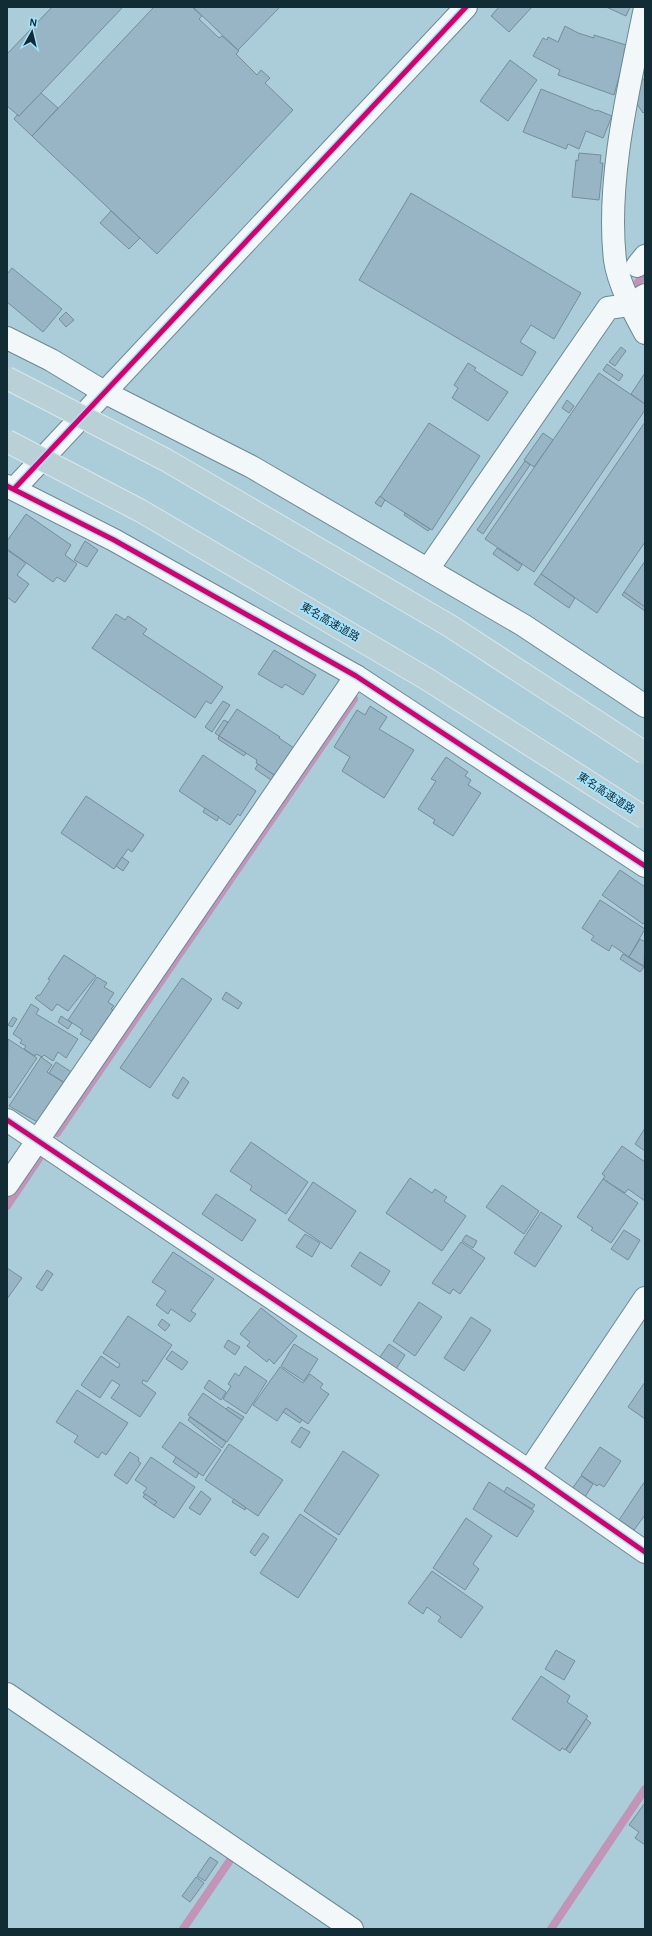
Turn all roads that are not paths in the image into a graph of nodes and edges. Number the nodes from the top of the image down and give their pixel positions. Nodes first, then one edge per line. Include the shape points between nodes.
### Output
1 (466, 7) edge
2 (645, 8) edge
3 (637, 300) edge
4 (645, 333) edge
5 (7, 338) edge
6 (7, 378) edge
7 (104, 392) junction
8 (7, 441) edge
9 (10, 488) edge
10 (428, 569) junction
11 (356, 676) junction
12 (645, 706) edge
13 (645, 753) edge
14 (645, 818) edge
15 (645, 866) edge
16 (7, 1120) edge
17 (37, 1140) junction
18 (7, 1185) edge
19 (645, 1298) edge
20 (528, 1471) junction
21 (645, 1552) edge
22 (7, 1694) edge
23 (352, 1929) edge

1 - 7 street
2 - 3 street via 624,110 614,201 615,262
3 - 4 street
3 - 10 street via 608,308
5 - 7 street via 51,360
6 - 13 highway, bridge via 166,460 444,622
7 - 9 street
7 - 10 street via 252,467
8 - 14 highway, 東名高速道路, bridge via 141,511 427,679
9 - 11 street via 114,540
10 - 12 street via 523,624
11 - 15 street
11 - 17 street
16 - 17 street
17 - 18 street
17 - 20 street
19 - 20 street
20 - 21 street
22 - 23 street

